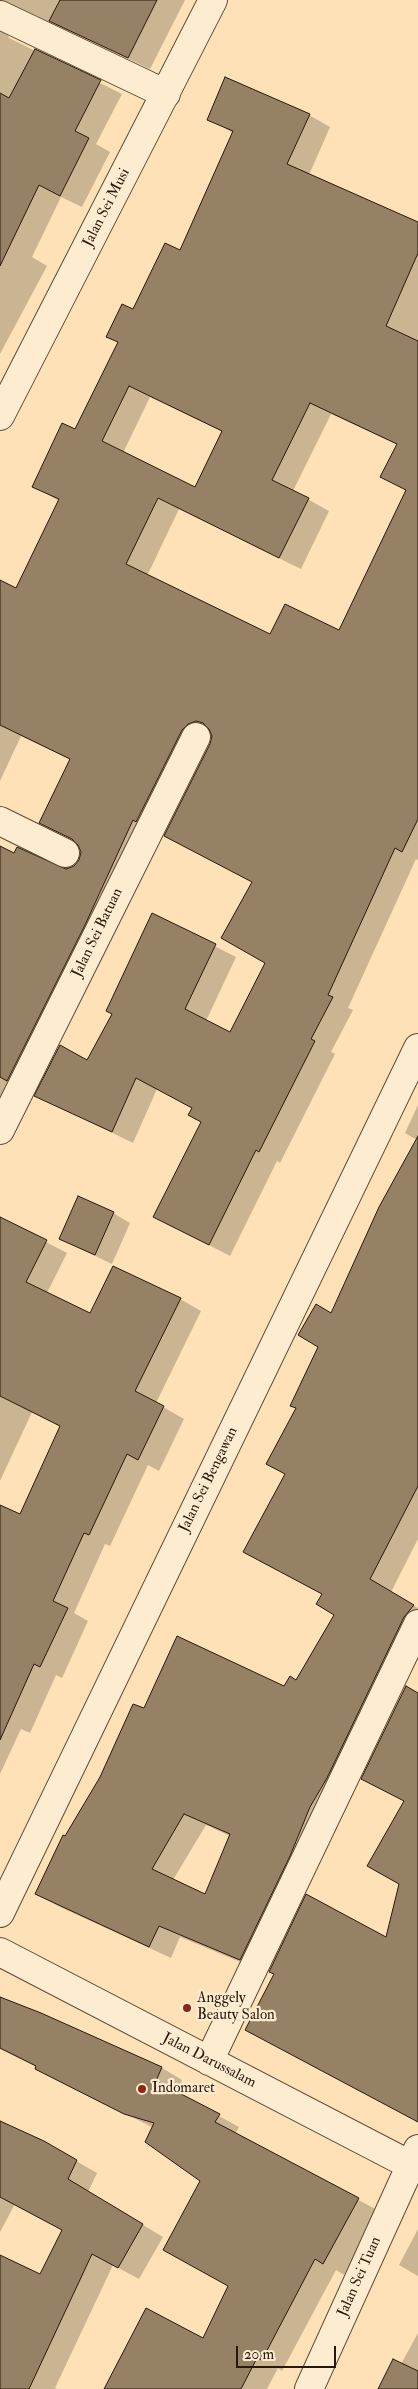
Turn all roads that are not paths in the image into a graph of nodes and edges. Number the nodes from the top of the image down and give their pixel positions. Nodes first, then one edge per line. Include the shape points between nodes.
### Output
1 (214, 0) edge
2 (0, 15) edge
3 (166, 94) junction
4 (0, 416) edge
5 (196, 736) dead end
6 (0, 821) edge
7 (65, 852) dead end
8 (418, 1048) edge
9 (1, 1128) edge
10 (418, 1624) edge
11 (0, 1913) edge
12 (0, 1952) edge
13 (209, 2061) junction
14 (415, 2161) edge
15 (309, 2389) edge

1 - 3 street, Jalan Sei Musi
2 - 3 street
3 - 4 street, Jalan Sei Musi
5 - 9 street, Jalan Sei Batuan
6 - 7 street
8 - 11 street, Jalan Sei Bengawan
10 - 13 street
12 - 13 street, Jalan Darussalam
13 - 14 street, Jalan Darussalam
14 - 15 street, Jalan Sei Tuan

